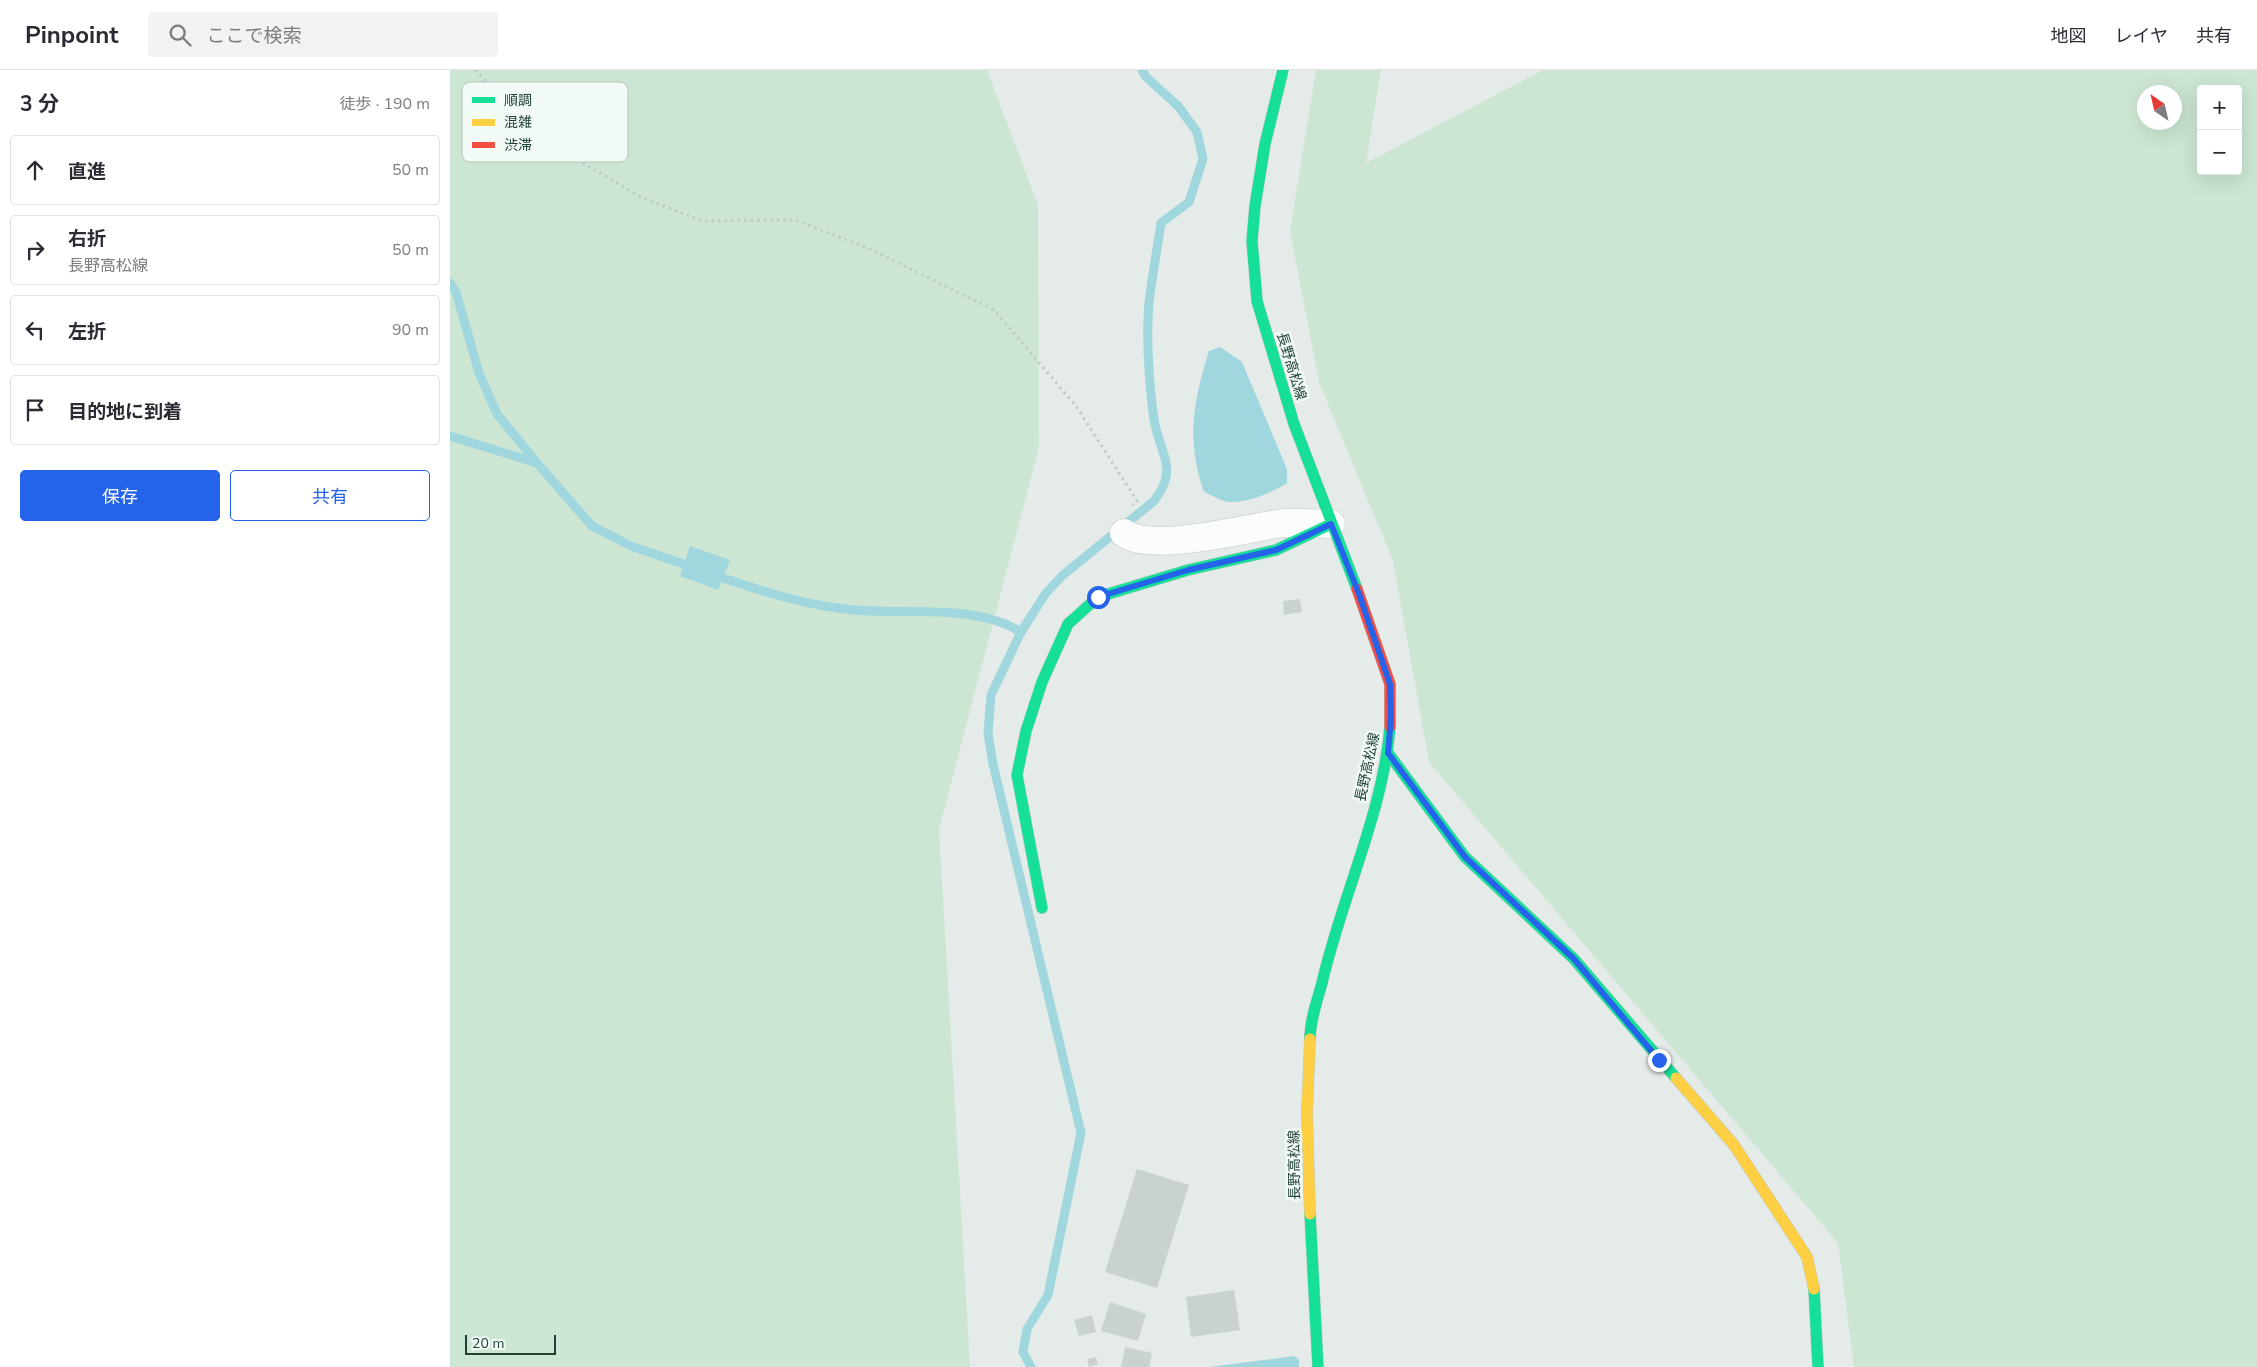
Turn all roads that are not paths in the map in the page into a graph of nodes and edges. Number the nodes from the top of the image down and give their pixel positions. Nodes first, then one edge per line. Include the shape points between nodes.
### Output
1 (1283, 70) edge
2 (1331, 524) junction
3 (1124, 533) dead end
4 (1388, 753) junction
5 (1042, 908) dead end
6 (1318, 1367) edge
7 (1818, 1367) edge

1 - 2 street, 長野高松線 via 1265,144 1255,206 1252,241 1257,301 1294,424
2 - 3 street via 1279,524 1152,542 1131,538
2 - 4 street, 長野高松線 via 1390,684
2 - 5 street via 1276,550 1188,570 1098,597 1068,624 1042,682 1016,776
4 - 6 street, 長野高松線 via 1365,839 1326,960 1310,1033 1307,1114 1310,1244
4 - 7 street via 1465,857 1574,959 1734,1146 1807,1257 1814,1280

